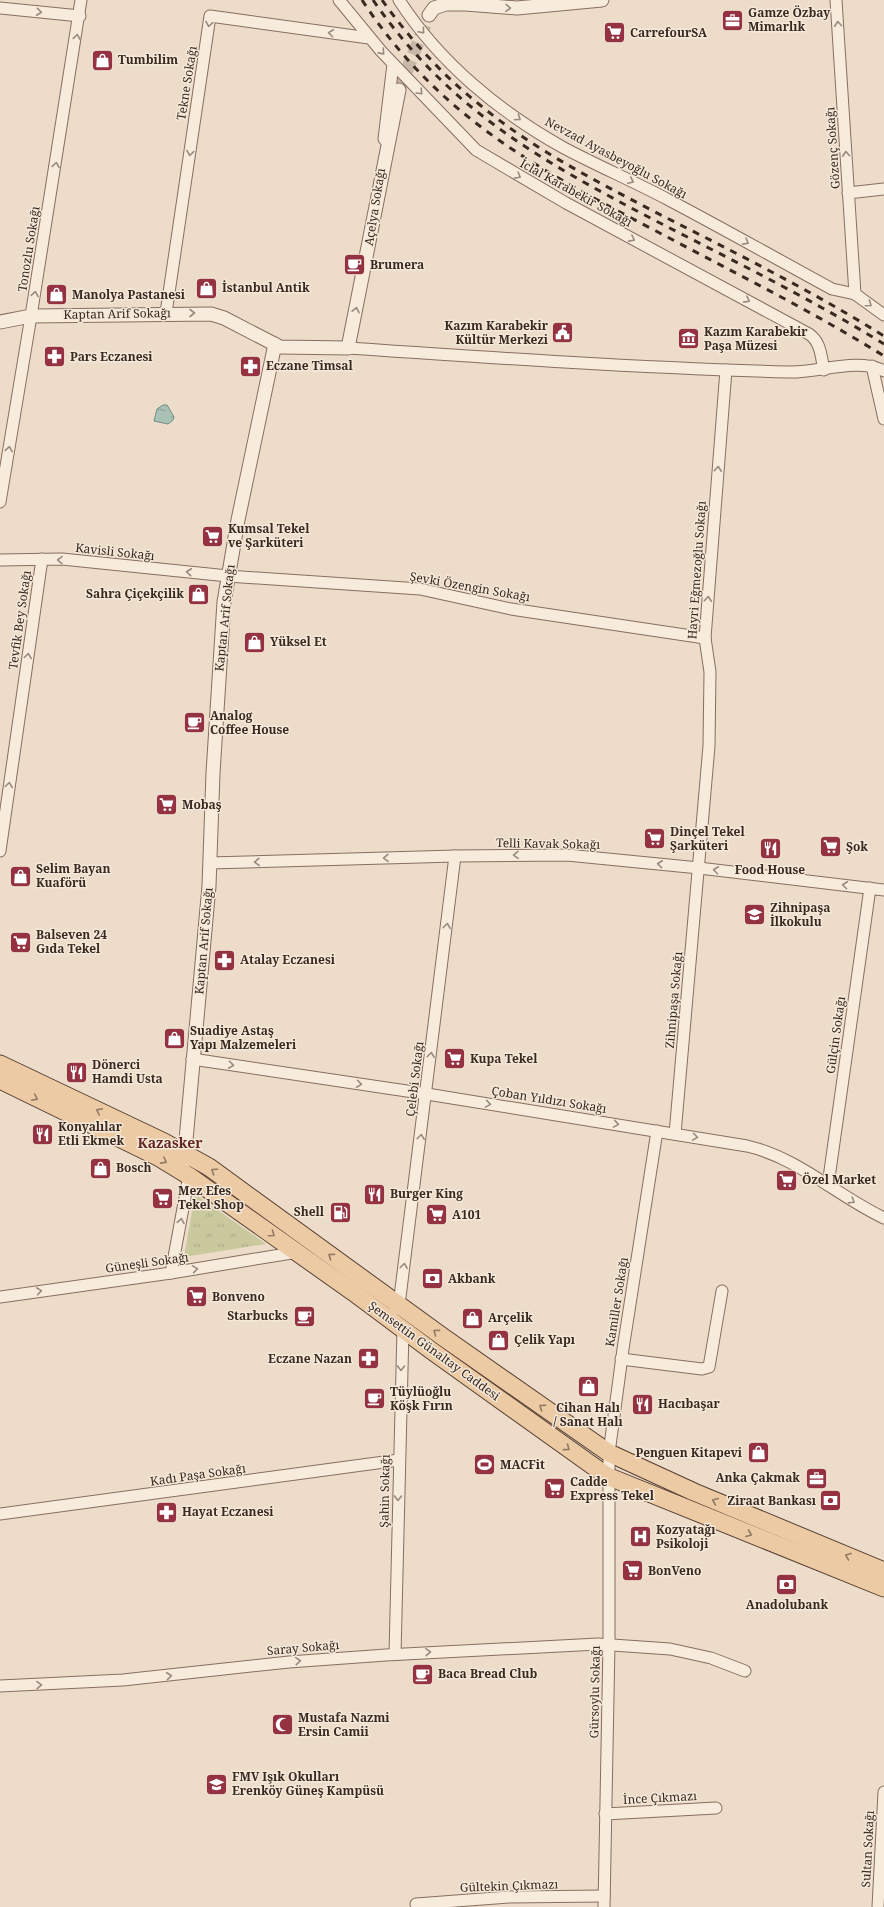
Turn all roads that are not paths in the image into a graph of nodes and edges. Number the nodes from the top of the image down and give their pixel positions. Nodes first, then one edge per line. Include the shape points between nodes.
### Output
1 (81, 0) edge
2 (339, 0) edge
3 (398, 0) edge
4 (602, 0) edge
5 (836, 0) edge
6 (464, 2) edge
7 (0, 8) edge
8 (429, 15) tunnel mouth
9 (80, 16) junction
10 (369, 38) junction
11 (393, 64) junction
12 (399, 90) tunnel mouth
13 (884, 189) edge
14 (848, 193) junction
15 (376, 208) junction
16 (854, 294) junction
17 (166, 313) junction
18 (884, 315) edge
19 (32, 316) junction
20 (0, 322) edge
21 (275, 344) junction
22 (348, 348) junction
23 (872, 366) junction
24 (726, 370) junction
25 (824, 370) junction
26 (884, 371) edge
27 (884, 419) edge
28 (0, 502) edge
29 (42, 559) junction
30 (0, 560) edge
31 (228, 576) junction
32 (705, 638) junction
33 (3, 803) edge
34 (0, 851) edge
35 (455, 856) junction
36 (210, 863) junction
37 (699, 868) junction
38 (870, 888) junction
39 (884, 890) edge
40 (192, 1059) junction
41 (0, 1064) edge
42 (0, 1080) edge
43 (427, 1094) junction
44 (657, 1131) junction
45 (675, 1134) junction
46 (184, 1153) junction
47 (189, 1176) junction
48 (828, 1186) junction
49 (884, 1218) edge
50 (298, 1252) junction
51 (171, 1273) junction
52 (722, 1291) dead end
53 (0, 1297) edge
54 (399, 1305) junction
55 (376, 1308) junction
56 (403, 1329) junction
57 (621, 1359) junction
58 (609, 1453) junction
59 (399, 1460) junction
60 (609, 1477) junction
61 (0, 1514) edge
62 (884, 1571) edge
63 (884, 1588) edge
64 (609, 1644) junction
65 (395, 1654) junction
66 (745, 1671) dead end
67 (0, 1686) edge
68 (884, 1792) edge
69 (716, 1808) dead end
70 (605, 1814) junction
71 (604, 1902) edge
72 (416, 1904) dead end
73 (878, 1907) edge

1 - 9 street, Tonozlu Sokağı
2 - 10 street, İclal Karabekir Sokağı
3 -> 16 street, Nevzad Ayasbeyoğlu Sokağı via 457,69 489,98 528,125 565,148 667,198 832,289
6 -> 4 street via 518,8
14 -> 5 street, Gözenç Sokağı
6 - 8 street via 441,4
7 -> 9 street
19 -> 9 street, Tonozlu Sokağı
10 -> 11 street, İclal Karabekir Sokağı
10 -> 17 street, Tekne Sokağı via 210,16
11 - 15 street, Açelya Sokağı
11 -> 25 street, İclal Karabekir Sokağı via 476,150 566,204 809,334 819,345
12 - 15 street
13 - 14 street
14 - 16 street, Gözenç Sokağı
22 -> 15 street, Açelya Sokağı
16 -> 18 street
17 - 19 street, Kaptan Arif Sokağı
17 -> 21 street, Kaptan Arif Sokağı via 214,314
19 - 20 street, Kaptan Arif Sokağı
28 -> 19 street, Tonozlu Sokağı
21 - 22 street via 287,348
21 - 31 street, Kaptan Arif Sokağı
22 - 24 street via 608,366
23 - 25 street via 859,365
23 - 26 street
23 - 27 street
24 - 25 street
32 -> 24 street, Hayri Eğmezoğlu Sokağı
29 - 30 street, Kavisli Sokağı
31 -> 29 street, Kavisli Sokağı
33 -> 29 street, Tevfik Bey Sokağı
31 - 32 street, Şevki Özengin Sokağı via 420,589 511,609
31 - 36 street, Kaptan Arif Sokağı via 220,651
32 - 37 street, Hayri Eğmezoğlu Sokağı via 710,672 709,739
33 - 34 street, Tevfik Bey Sokağı
35 -> 36 street, Telli Kavak Sokağı
37 -> 35 street, Telli Kavak Sokağı via 567,855
43 -> 35 street, Çelebi Sokağı
36 - 40 street, Kaptan Arif Sokağı
38 -> 37 street, Telli Kavak Sokağı
37 - 45 street, Zihnipaşa Sokağı
38 - 39 street, Telli Kavak Sokağı
38 - 48 street, Gülçin Sokağı
40 -> 43 street, Çoban Yıldızı Sokağı
40 - 46 street, Kaptan Arif Sokağı
46 -> 41 main road, Şemsettin Günaltay Caddesi
42 -> 47 main road, Şemsettin Günaltay Caddesi via 158,1158
43 -> 44 street, Çoban Yıldızı Sokağı
54 -> 43 street, Çelebi Sokağı
44 - 45 street, Çoban Yıldızı Sokağı
44 - 57 street, Kamiller Sokağı
45 -> 48 street, Çoban Yıldızı Sokağı via 758,1149 790,1162
46 - 47 street, Kaptan Arif Sokağı via 184,1167
54 -> 46 main road, Şemsettin Günaltay Caddesi via 216,1172
47 -> 50 main road, Şemsettin Günaltay Caddesi
51 -> 47 street
48 -> 49 street, Çoban Yıldızı Sokağı
51 -> 50 street, Güneşli Sokağı
50 - 55 main road, Şemsettin Günaltay Caddesi
53 -> 51 street, Güneşli Sokağı
52 - 57 street via 709,1367
54 - 55 street via 389,1313
58 -> 54 main road, Şemsettin Günaltay Caddesi
55 - 56 main road, Şemsettin Günaltay Caddesi
56 -> 59 street, Şahin Sokağı
56 -> 60 main road, Şemsettin Günaltay Caddesi
57 - 58 street, Kamiller Sokağı
58 - 60 street, Kamiller Sokağı
62 -> 58 main road, Şemsettin Günaltay Caddesi via 694,1492
59 - 61 street, Kadı Paşa Sokağı
59 -> 65 street, Şahin Sokağı
60 -> 63 main road, Şemsettin Günaltay Caddesi
60 - 64 street, Gürsoylu Sokağı
65 -> 64 street, Saray Sokağı
64 - 66 street, Saray Sokağı via 670,1649 711,1658
64 - 70 street, Gürsoylu Sokağı
67 -> 65 street, Saray Sokağı via 123,1680 289,1662
68 - 73 street, Sultan Sokağı
69 - 70 street, İnce Çıkmazı
70 - 71 street, Gürsoylu Sokağı
71 - 72 street, Gültekin Çıkmazı via 509,1896

